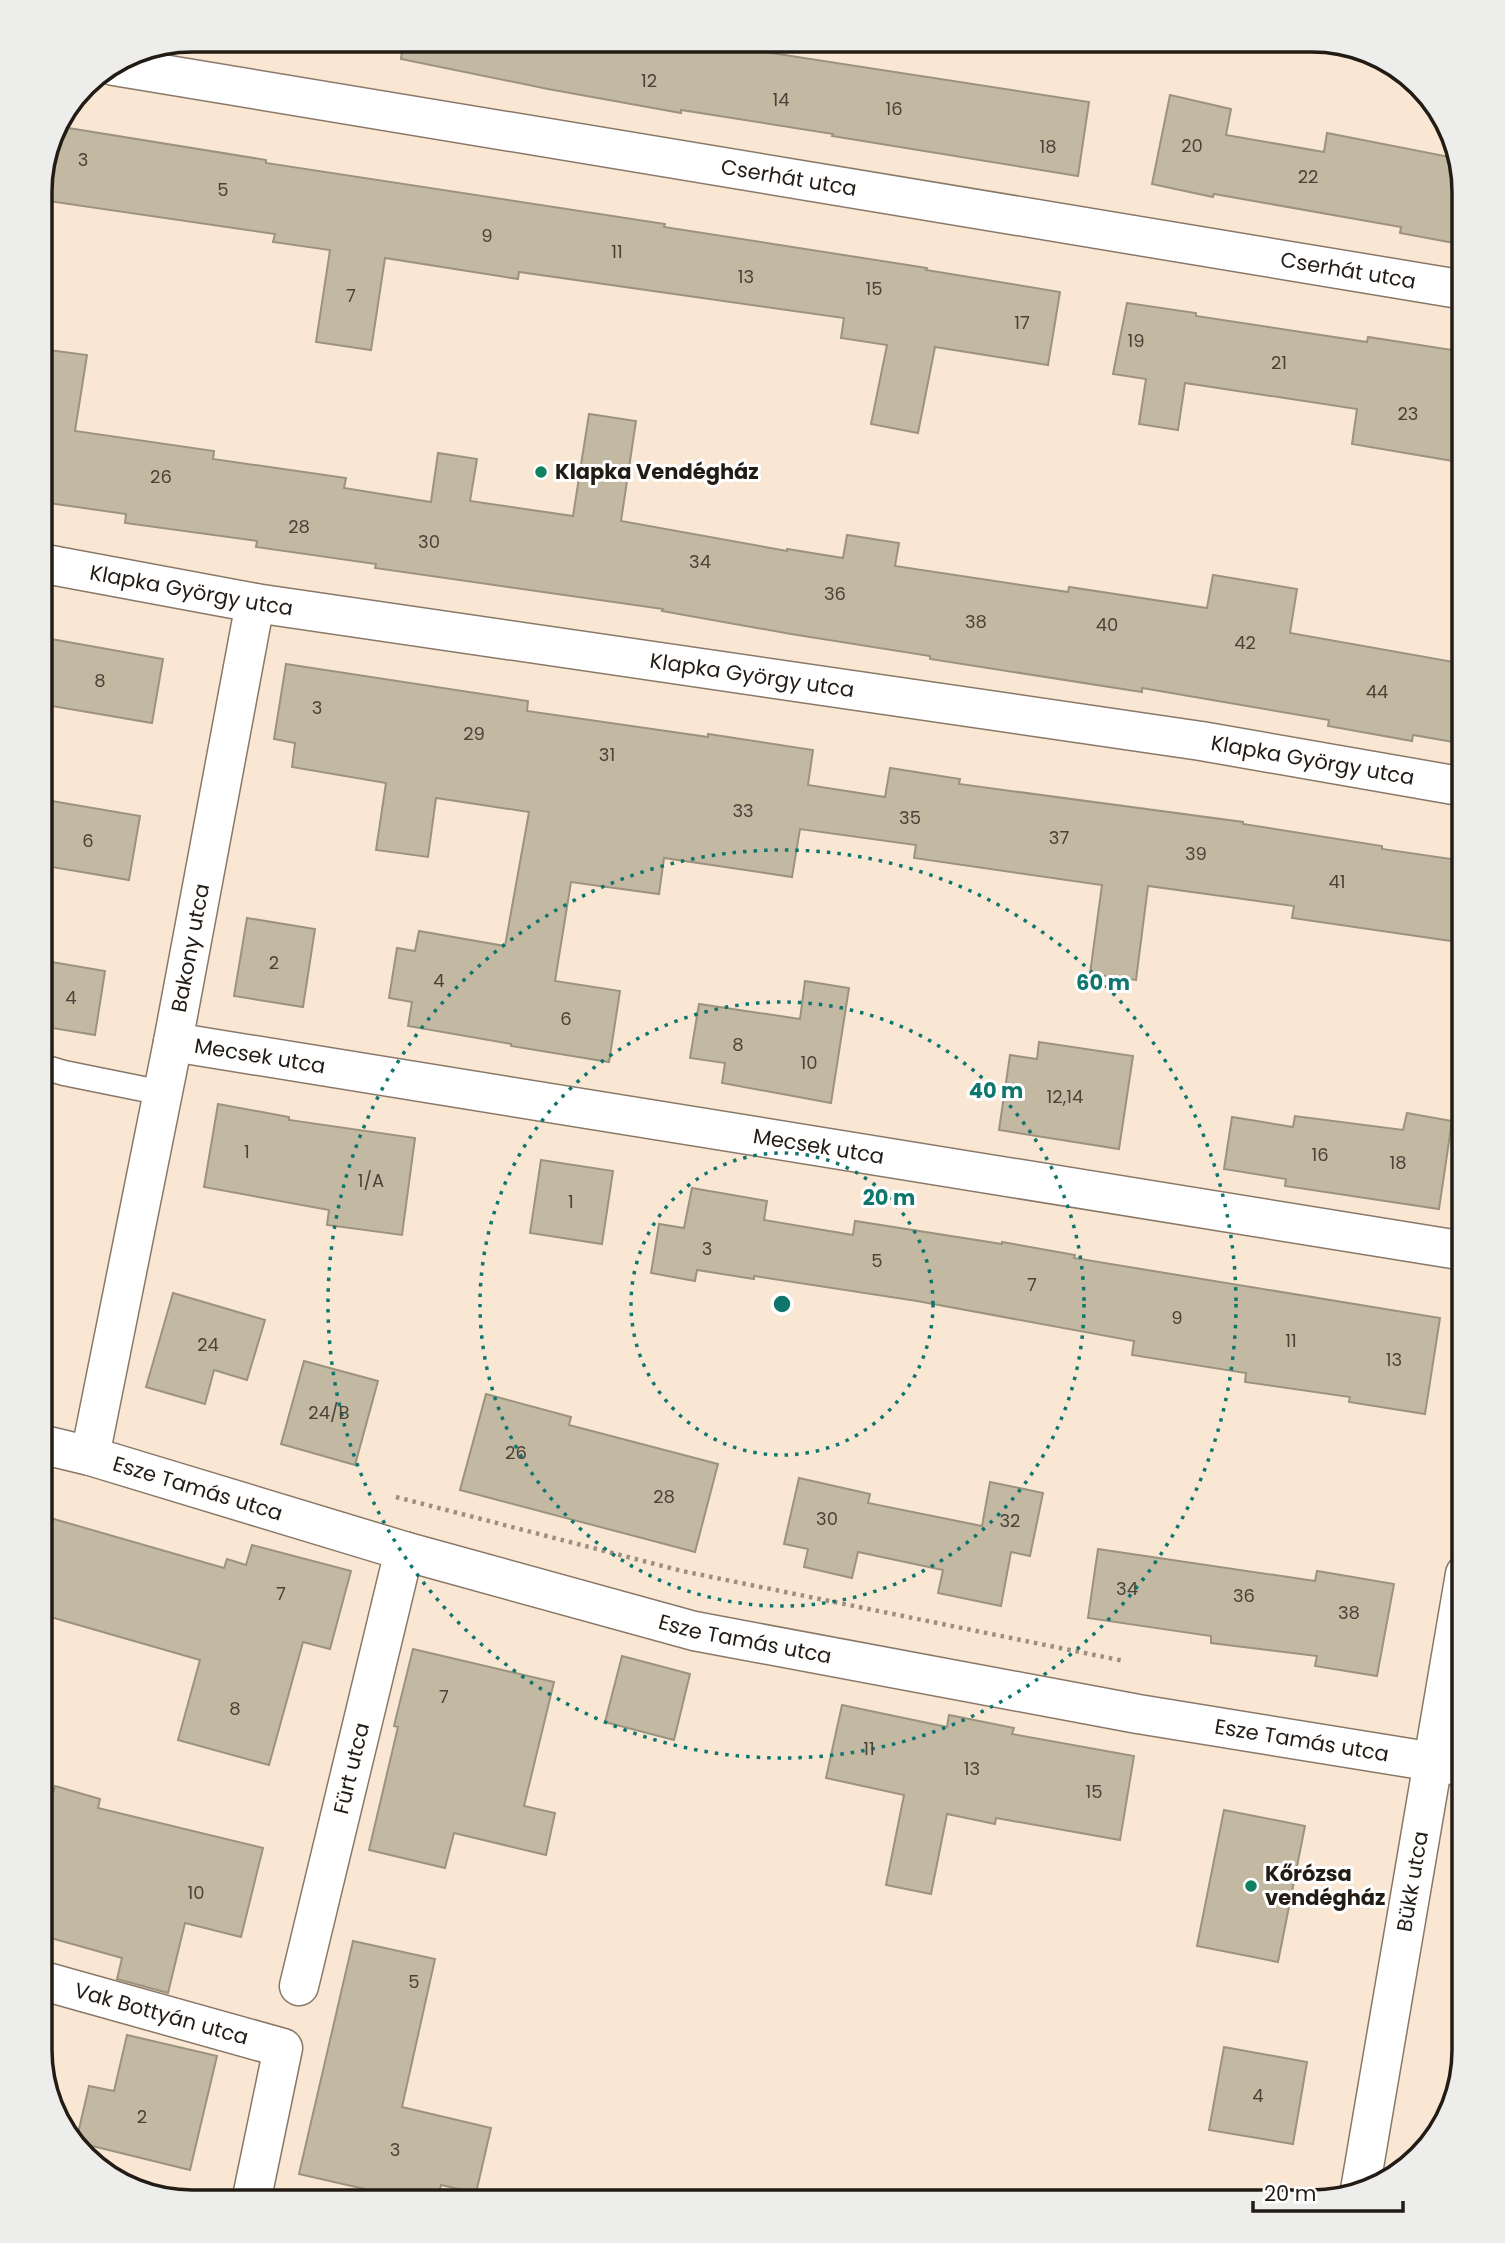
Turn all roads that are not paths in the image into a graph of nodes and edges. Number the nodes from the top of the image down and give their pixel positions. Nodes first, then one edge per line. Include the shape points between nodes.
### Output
1 (128, 68) edge
2 (1452, 288) edge
3 (53, 565) edge
4 (255, 603) junction
5 (1452, 785) edge
6 (173, 1042) junction
7 (53, 1070) edge
8 (163, 1093) junction
9 (1452, 1249) edge
10 (52, 1447) edge
11 (90, 1456) junction
12 (404, 1551) junction
13 (1452, 1719) edge
14 (1448, 1764) edge
15 (52, 1983) edge
16 (299, 1986) dead end
17 (1362, 2181) edge
18 (253, 2190) edge

1 - 2 street, Cserhát utca
3 - 4 street, Klapka György utca
4 - 5 street, Klapka György utca via 1188,739
4 - 6 street, Bakony utca
6 - 8 street, Bakony utca
6 - 9 street, Mecsek utca
7 - 8 lane
8 - 11 street, Bakony utca
10 - 11 street, Esze Tamás utca
11 - 12 street, Esze Tamás utca
12 - 14 street, Esze Tamás utca via 694,1631 1138,1714
12 - 16 street, Fürt utca
13 - 14 street, Bükk utca
14 - 17 street, Bükk utca
15 - 18 street, Vak Bottyán utca via 283,2048

